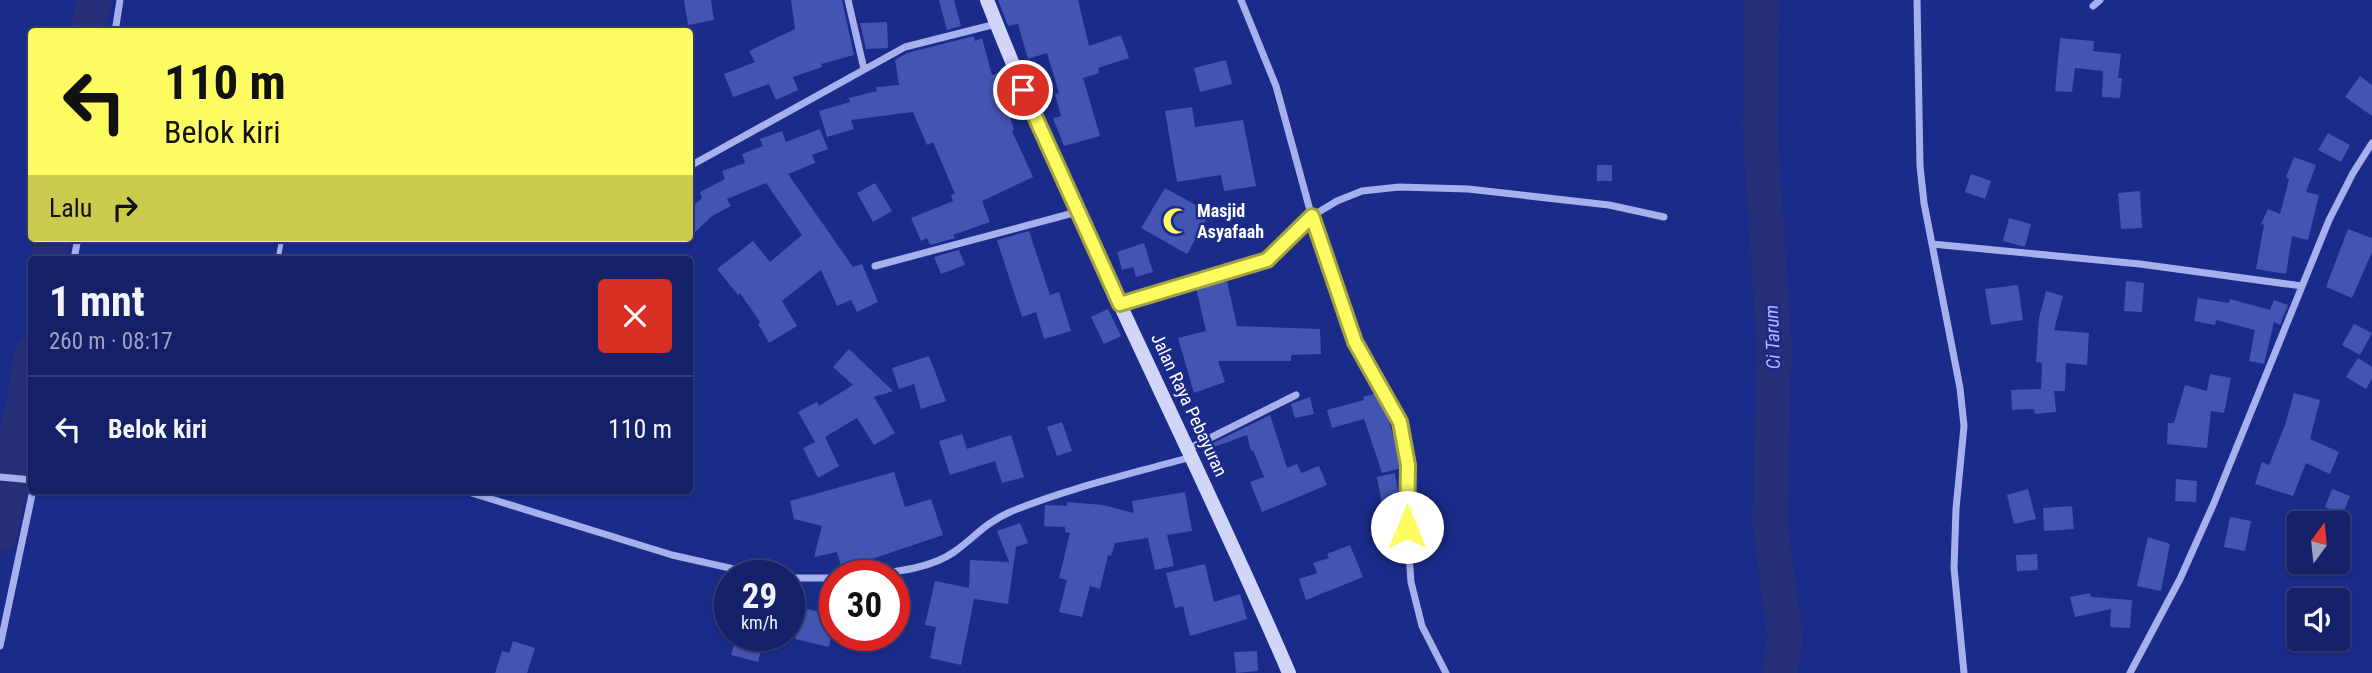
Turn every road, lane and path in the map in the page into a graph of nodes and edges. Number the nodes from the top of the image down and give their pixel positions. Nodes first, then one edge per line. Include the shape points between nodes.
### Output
1 (120, 0) edge
2 (848, 0) edge
3 (987, 0) edge
4 (1241, 0) edge
5 (1917, 0) edge
6 (2100, 0) edge
7 (2093, 6) dead end
8 (997, 24) junction
9 (116, 28) edge
10 (864, 69) junction
11 (2372, 143) edge
12 (693, 164) edge
13 (1077, 212) junction
14 (1312, 216) junction
15 (1664, 217) dead end
16 (1932, 244) junction
17 (875, 266) dead end
18 (2302, 286) junction
19 (1120, 304) junction
20 (1296, 395) dead end
21 (1190, 453) junction
22 (0, 477) edge
23 (28, 479) edge
24 (32, 494) edge
25 (475, 494) edge
26 (714, 564) edge
27 (910, 568) edge
28 (0, 646) edge
29 (1289, 673) edge
30 (1446, 673) edge
31 (1964, 673) edge
32 (2130, 673) edge

1 - 9 street
2 - 10 street
3 - 8 main road, Jalan Raya Pebayuran
4 - 14 street via 1276,86
5 - 16 street via 1920,166
6 - 7 street
8 - 10 street via 905,47
8 - 13 main road, Jalan Raya Pebayuran
10 - 12 street
11 - 18 street via 2329,220
13 - 17 street
13 - 19 main road, Jalan Raya Pebayuran
14 - 15 street via 1362,191 1399,187 1553,197
14 - 19 street via 1267,260
14 - 30 street via 1355,342 1400,422 1408,465 1411,582 1422,626
16 - 18 street via 2127,262
16 - 31 street via 1964,426 1954,568
18 - 32 street via 2180,579
19 - 21 main road, Jalan Raya Pebayuran
20 - 21 street
21 - 27 street via 1025,506 990,521 953,552
21 - 29 main road, Jalan Raya Pebayuran
22 - 23 street
24 - 28 street
25 - 26 street

